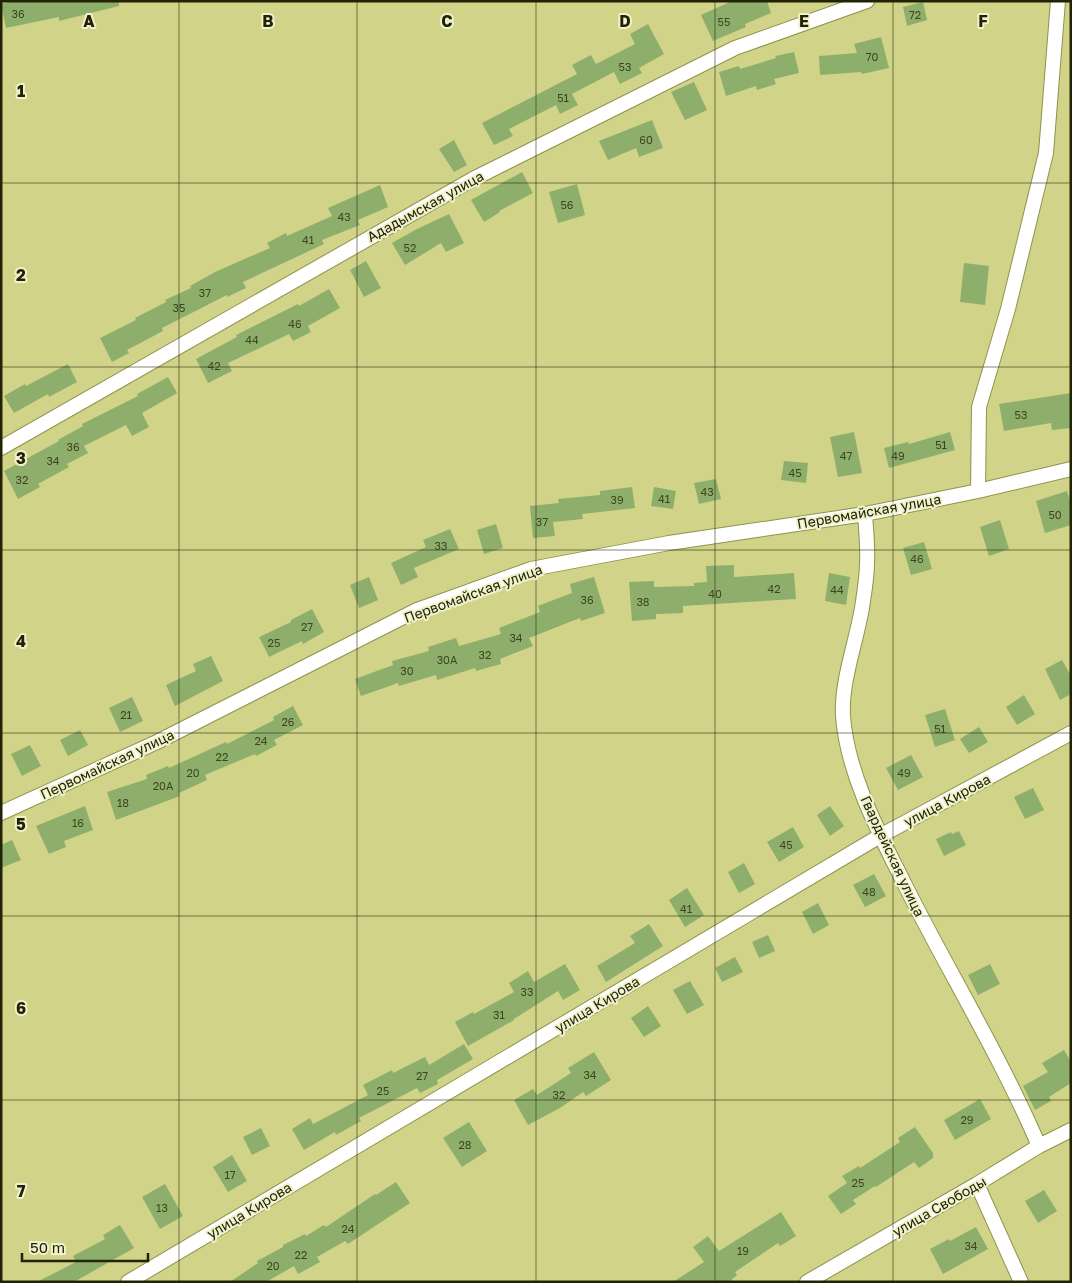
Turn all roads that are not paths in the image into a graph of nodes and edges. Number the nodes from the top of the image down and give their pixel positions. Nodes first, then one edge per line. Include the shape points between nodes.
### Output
1 (867, 1) edge
2 (1058, 1) edge
3 (1, 448) edge
4 (1071, 469) edge
5 (978, 491) junction
6 (865, 514) junction
7 (1071, 733) edge
8 (1, 813) edge
9 (880, 836) junction
10 (1071, 1130) edge
11 (1039, 1146) junction
12 (976, 1184) junction
13 (128, 1282) edge
14 (807, 1282) edge
15 (1021, 1282) edge

1 - 3 street, Ададымская улица via 735,48 473,178
2 - 5 street via 1046,154 1008,309 979,407
4 - 5 street, Первомайская улица
5 - 6 street, Первомайская улица
6 - 8 street, Первомайская улица via 669,543 531,569 417,610 157,742
6 - 9 street, Гвардейская улица via 867,564 843,716 858,779
7 - 9 street, улица Кирова
9 - 11 street, Гвардейская улица via 1018,1098
9 - 13 street, улица Кирова
10 - 11 street, улица Свободы
11 - 12 street, улица Свободы
12 - 14 street, улица Свободы
12 - 15 street

